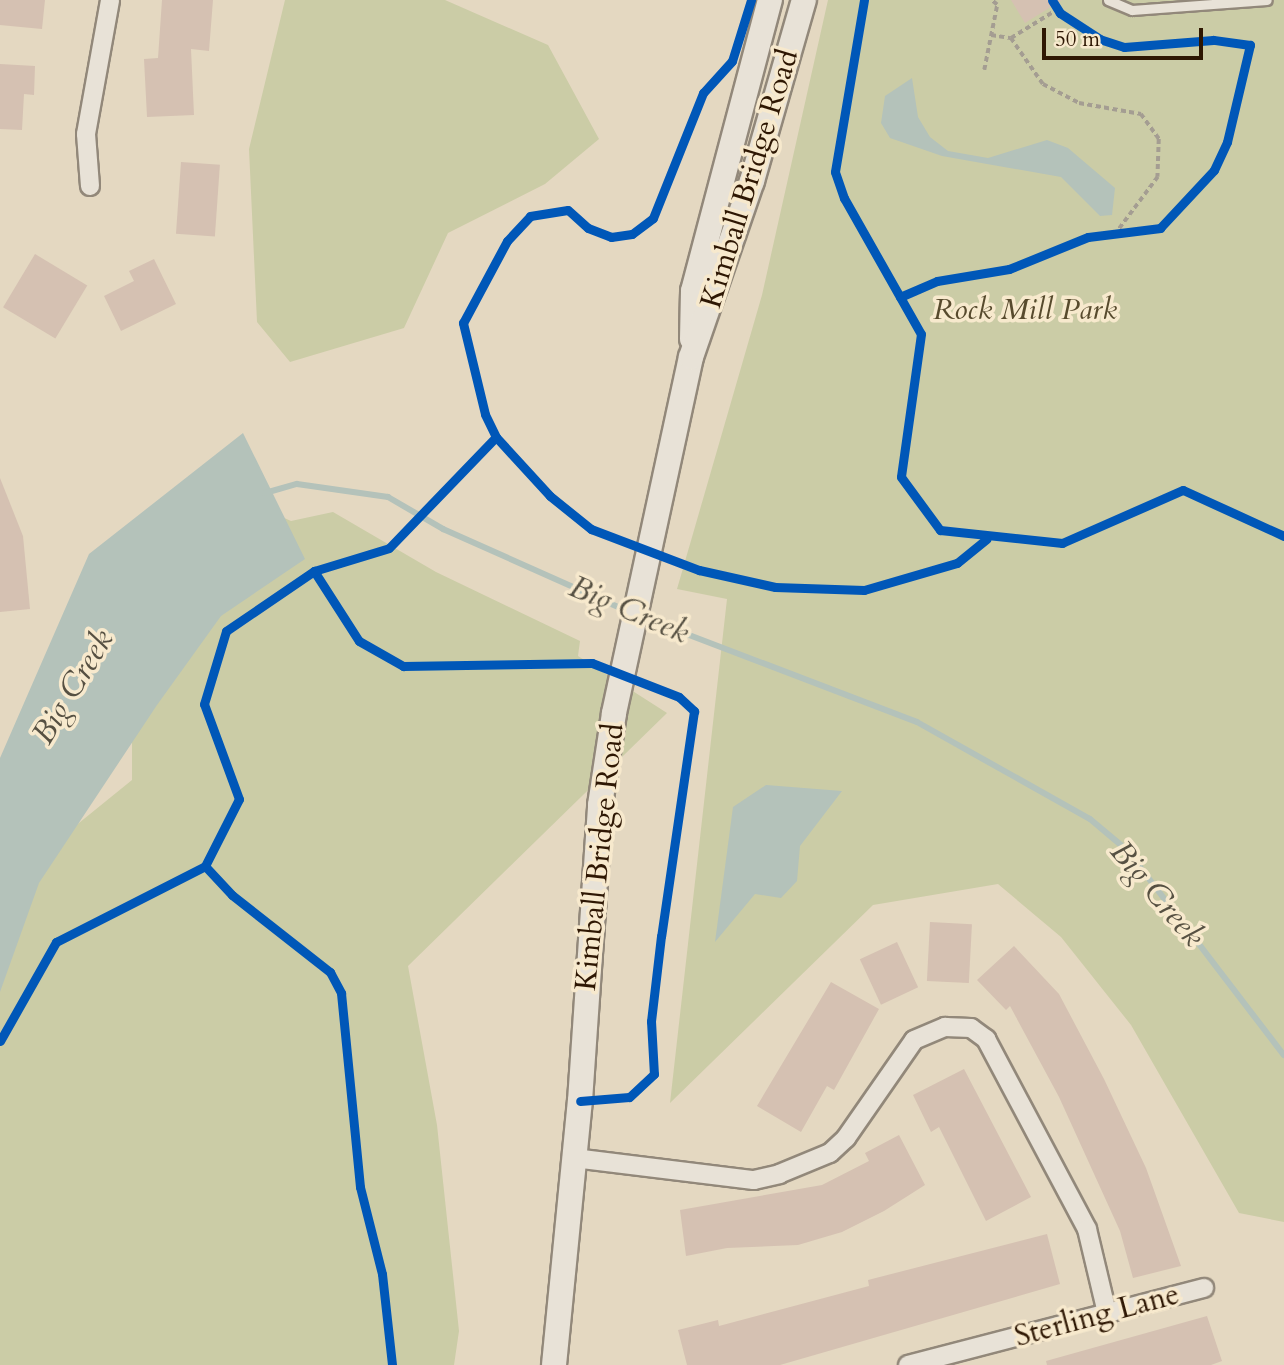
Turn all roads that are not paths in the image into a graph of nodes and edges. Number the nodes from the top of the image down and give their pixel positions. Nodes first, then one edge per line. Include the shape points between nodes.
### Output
1 (110, 0) edge
2 (770, 0) edge
3 (804, 0) edge
4 (1108, 0) edge
5 (1267, 0) edge
6 (90, 186) dead end
7 (691, 356) junction
8 (574, 1158) junction
9 (1204, 1288) dead end
10 (1107, 1313) junction
11 (554, 1365) edge
12 (908, 1365) edge

1 - 6 street via 86,134
2 - 7 street, Kimball Bridge Road via 693,291
3 - 7 street, Kimball Bridge Road via 752,181
4 - 5 lane via 1132,10
7 - 8 street, Kimball Bridge Road via 614,713 588,937
8 - 10 street via 754,1180 779,1174 830,1153 846,1138 914,1040 945,1027 971,1028 986,1039 1087,1229
8 - 11 street, Kimball Bridge Road
9 - 10 street, Sterling Lane
10 - 12 street, Sterling Lane

